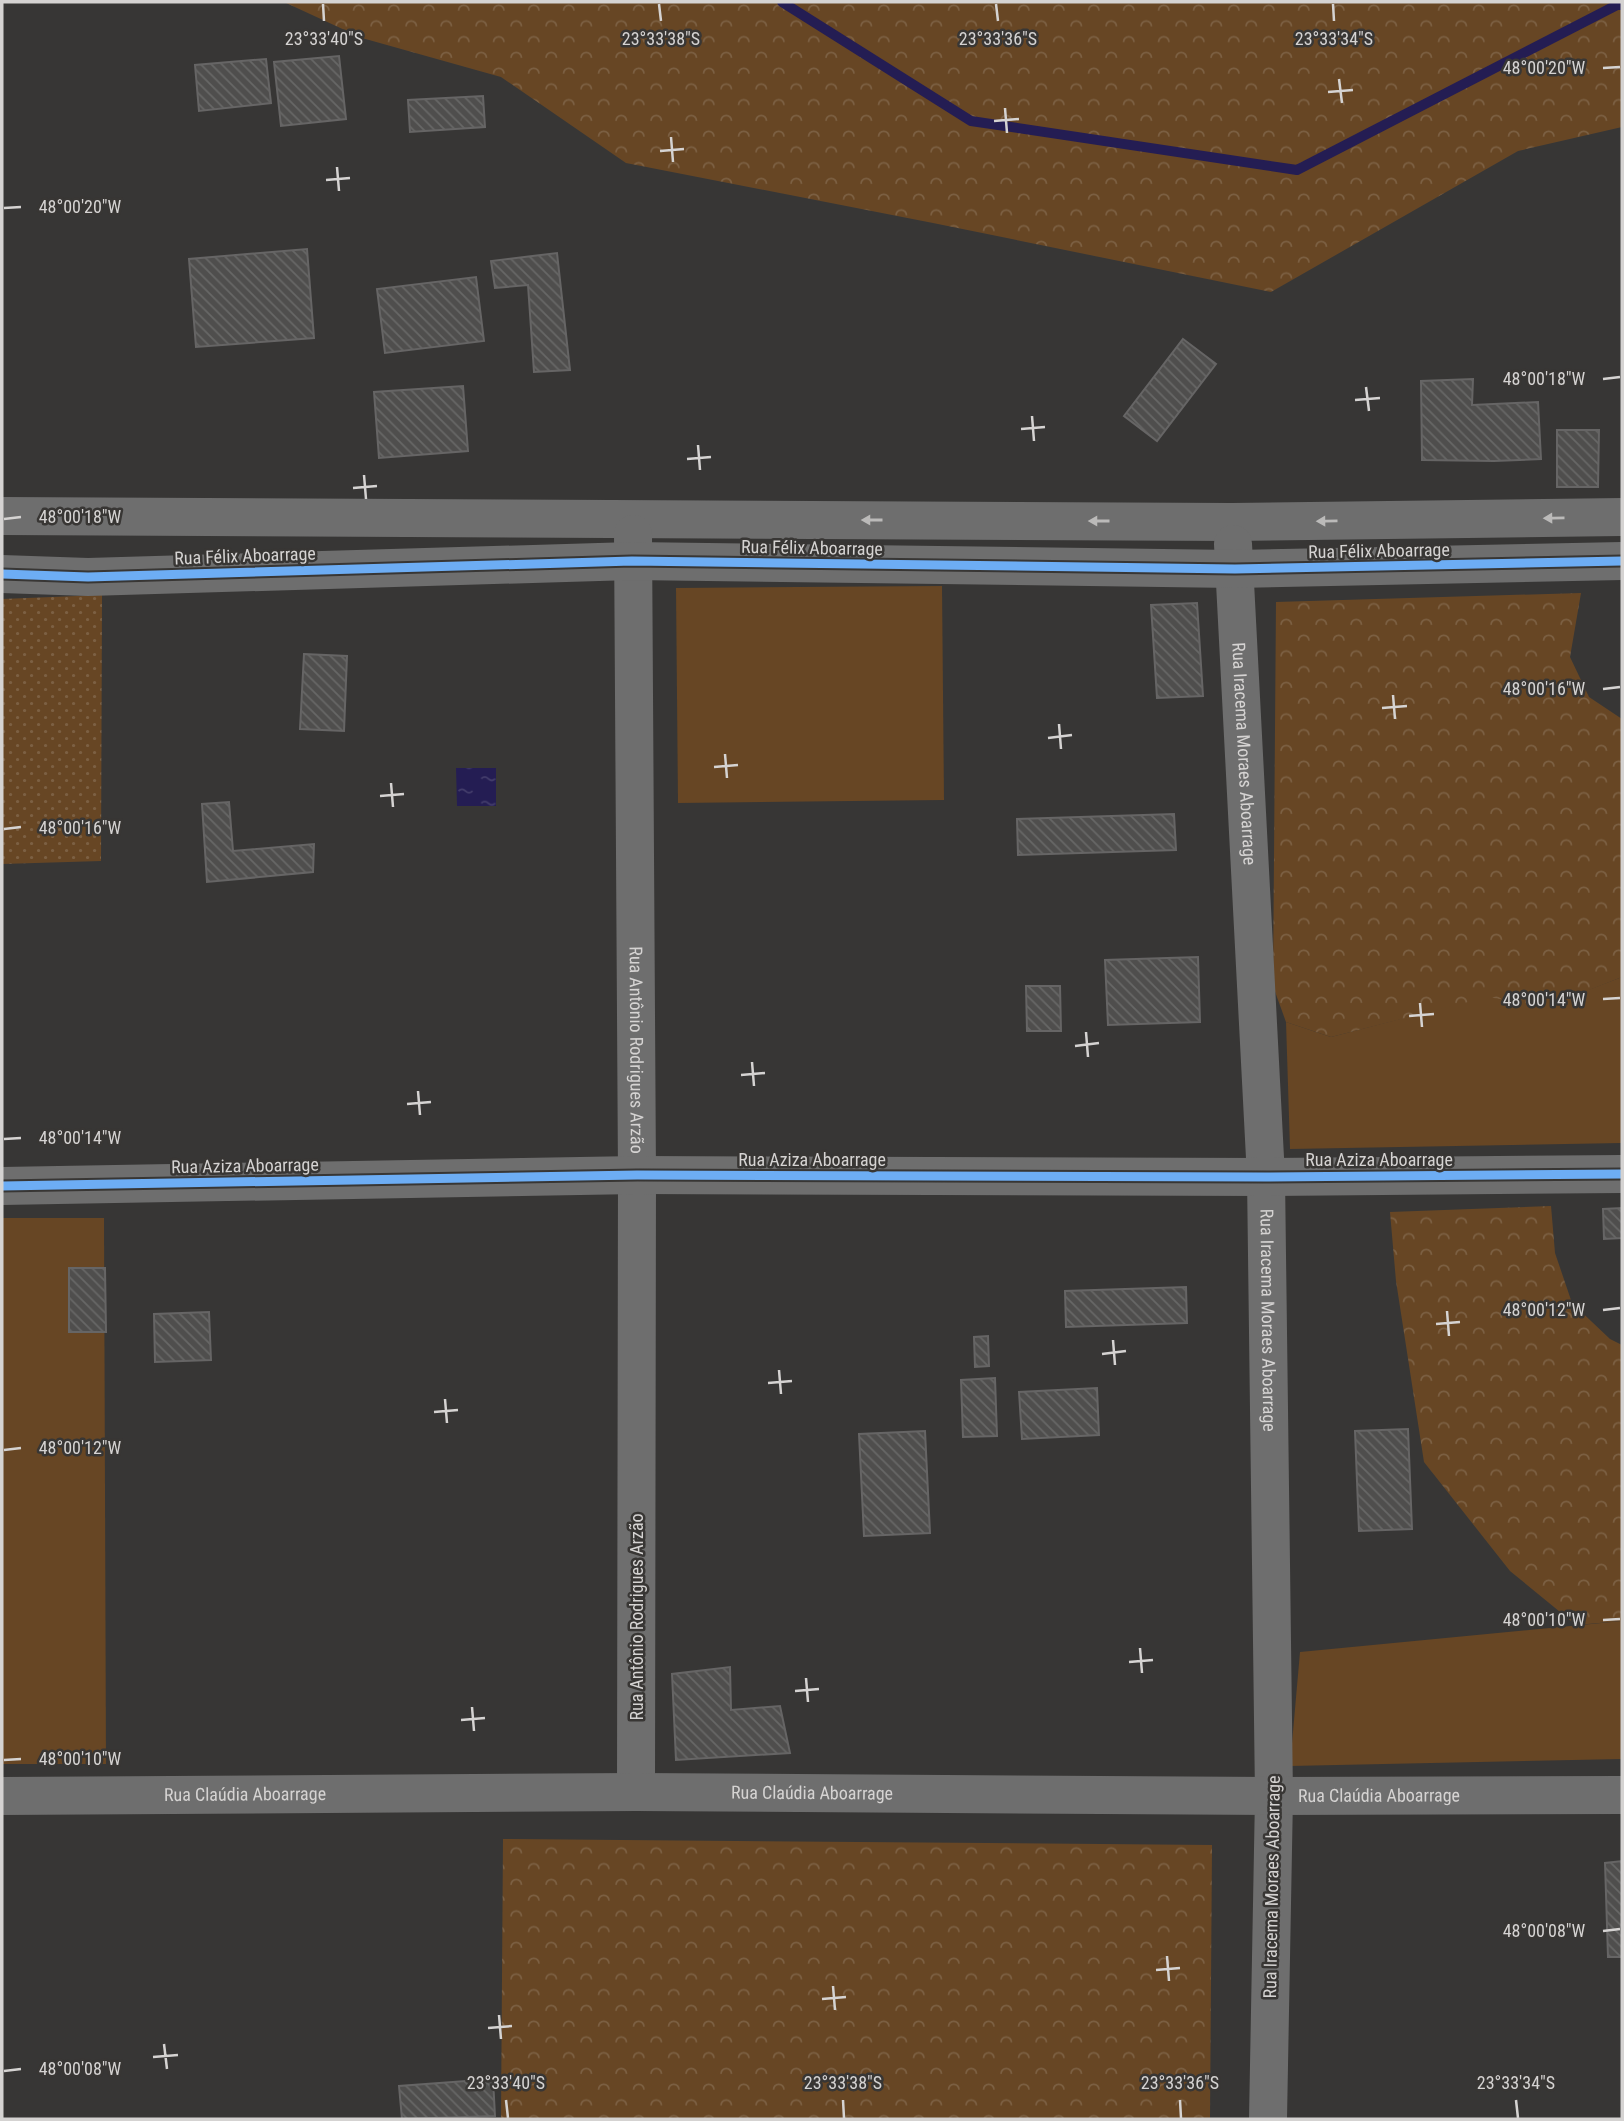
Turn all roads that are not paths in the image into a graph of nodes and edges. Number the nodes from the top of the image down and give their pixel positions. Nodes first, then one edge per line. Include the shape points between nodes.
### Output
1 (2, 516) edge
2 (1622, 517) edge
3 (634, 519) junction
4 (1232, 522) junction
5 (632, 561) junction
6 (1622, 561) edge
7 (1235, 569) junction
8 (2, 574) edge
9 (1622, 1174) edge
10 (637, 1175) junction
11 (1266, 1177) junction
12 (2, 1186) edge
13 (636, 1792) junction
14 (1622, 1795) edge
15 (2, 1796) edge
16 (1274, 1796) junction
17 (1268, 2119) edge

1 - 3 street, Rua Félix Aboarrage
2 -> 4 street, Rua Félix Aboarrage
4 -> 3 street, Rua Félix Aboarrage
3 - 5 street, Rua Antônio Rodrigues Arzão
4 - 7 street, Rua Iracema Moraes Aboarrage
5 - 7 street, Rua Félix Aboarrage
5 - 8 street, Rua Félix Aboarrage via 88,576
5 - 10 street, Rua Antônio Rodrigues Arzão
6 - 7 street, Rua Félix Aboarrage
7 - 11 street, Rua Iracema Moraes Aboarrage
9 - 11 street, Rua Aziza Aboarrage
10 - 11 street, Rua Aziza Aboarrage
10 - 12 street, Rua Aziza Aboarrage
10 - 13 street, Rua Antônio Rodrigues Arzão
11 - 16 street, Rua Iracema Moraes Aboarrage
13 - 15 street, Rua Claúdia Aboarrage
13 - 16 street, Rua Claúdia Aboarrage
14 - 16 street, Rua Claúdia Aboarrage
16 - 17 street, Rua Iracema Moraes Aboarrage

